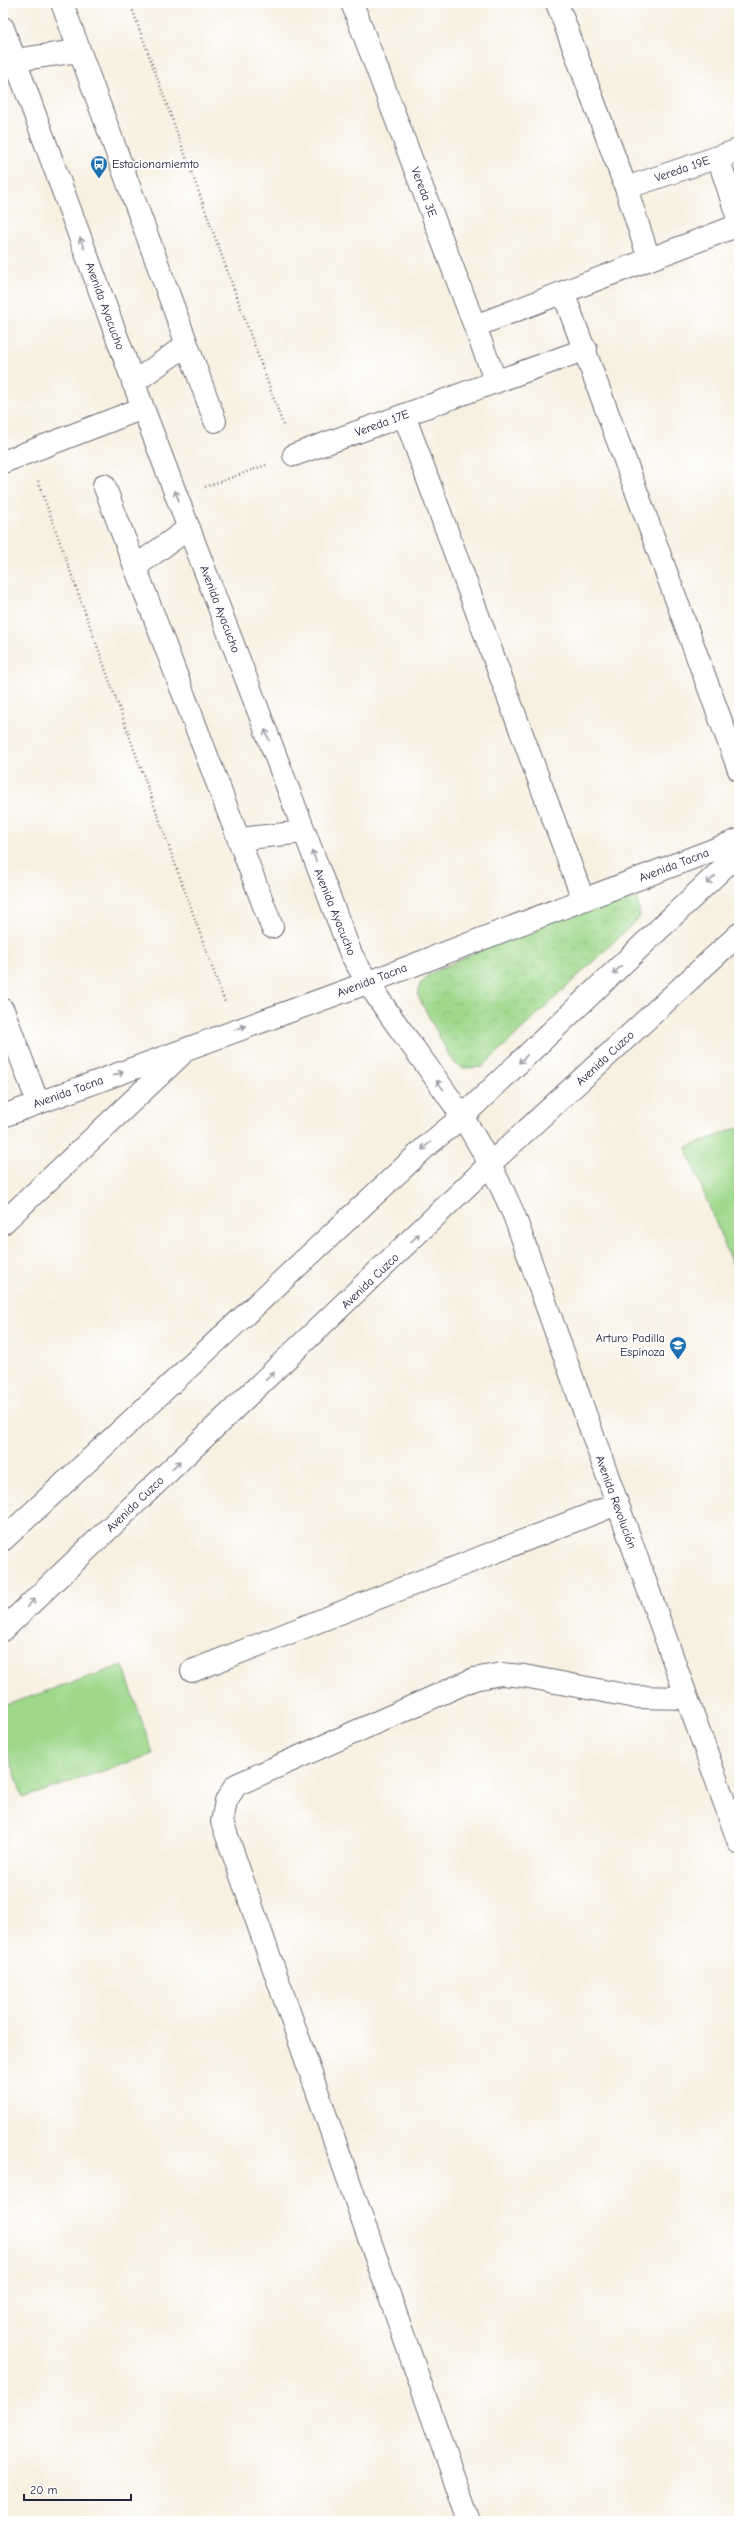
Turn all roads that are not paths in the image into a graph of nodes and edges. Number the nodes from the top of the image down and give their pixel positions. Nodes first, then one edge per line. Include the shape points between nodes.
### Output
1 (62, 3) edge
2 (352, 3) edge
3 (557, 3) edge
4 (3, 28) edge
5 (78, 51) junction
6 (15, 60) junction
7 (739, 150) edge
8 (718, 157) junction
9 (626, 188) junction
10 (739, 224) edge
11 (649, 259) junction
12 (563, 292) junction
13 (475, 326) junction
14 (186, 345) junction
15 (586, 349) junction
16 (496, 382) junction
17 (133, 383) junction
18 (143, 408) junction
19 (404, 415) junction
20 (215, 421) dead end
21 (294, 455) road end
22 (3, 462) edge
23 (104, 485) dead end
24 (189, 528) junction
25 (135, 567) junction
26 (739, 770) edge
27 (304, 832) junction
28 (238, 839) junction
29 (739, 840) edge
30 (739, 853) edge
31 (583, 899) junction
32 (272, 927) dead end
33 (739, 934) edge
34 (367, 983) junction
35 (3, 1010) edge
36 (188, 1048) junction
37 (38, 1103) junction
38 (3, 1116) edge
39 (462, 1117) junction
40 (491, 1163) junction
41 (3, 1223) edge
42 (617, 1504) junction
43 (3, 1540) edge
44 (3, 1630) edge
45 (192, 1671) dead end
46 (686, 1698) junction
47 (739, 1843) edge
48 (469, 2521) edge

1 - 5 street
2 - 13 street, Vereda 3E
3 - 9 street
4 - 6 street, Avenida Ayacucho
5 - 6 street
5 - 14 street
17 -> 6 street, Avenida Ayacucho
7 - 8 street, Vereda 19E
8 - 9 street, Vereda 19E
8 - 10 street
9 - 11 street
10 - 11 street
11 - 12 street
12 - 13 street
12 - 15 street
13 - 16 street, Vereda 3E
14 - 17 street
14 - 20 street
15 - 16 street, Vereda 17E
15 - 26 street
16 - 19 street, Vereda 17E
17 - 18 street, Avenida Ayacucho
18 - 22 street
24 -> 18 street, Avenida Ayacucho
19 - 21 street, Vereda 17E
19 - 31 street
23 - 25 street
24 - 25 street
27 -> 24 street, Avenida Ayacucho
25 - 28 street
27 - 28 street
34 -> 27 street, Avenida Ayacucho via 351,954
28 - 32 street
29 - 31 street, Avenida Tacna
30 -> 39 street
31 - 34 street, Avenida Tacna
33 - 40 street, Avenida Cuzco
36 -> 34 street, Avenida Tacna
39 -> 34 street, Avenida Ayacucho
35 - 37 street
37 -> 36 street, Avenida Tacna
36 - 41 street
37 - 38 street, Avenida Tacna
39 - 40 street, Avenida Ayacucho
39 -> 43 street via 429,1144
40 - 42 street, Avenida Revolución via 514,1215
44 -> 40 street, Avenida Cuzco
42 - 45 street
42 - 46 street, Avenida Revolución
46 - 47 street, Avenida Revolución
46 - 48 street via 635,1697 524,1676 501,1674 474,1679 236,1785 226,1801 222,1822

